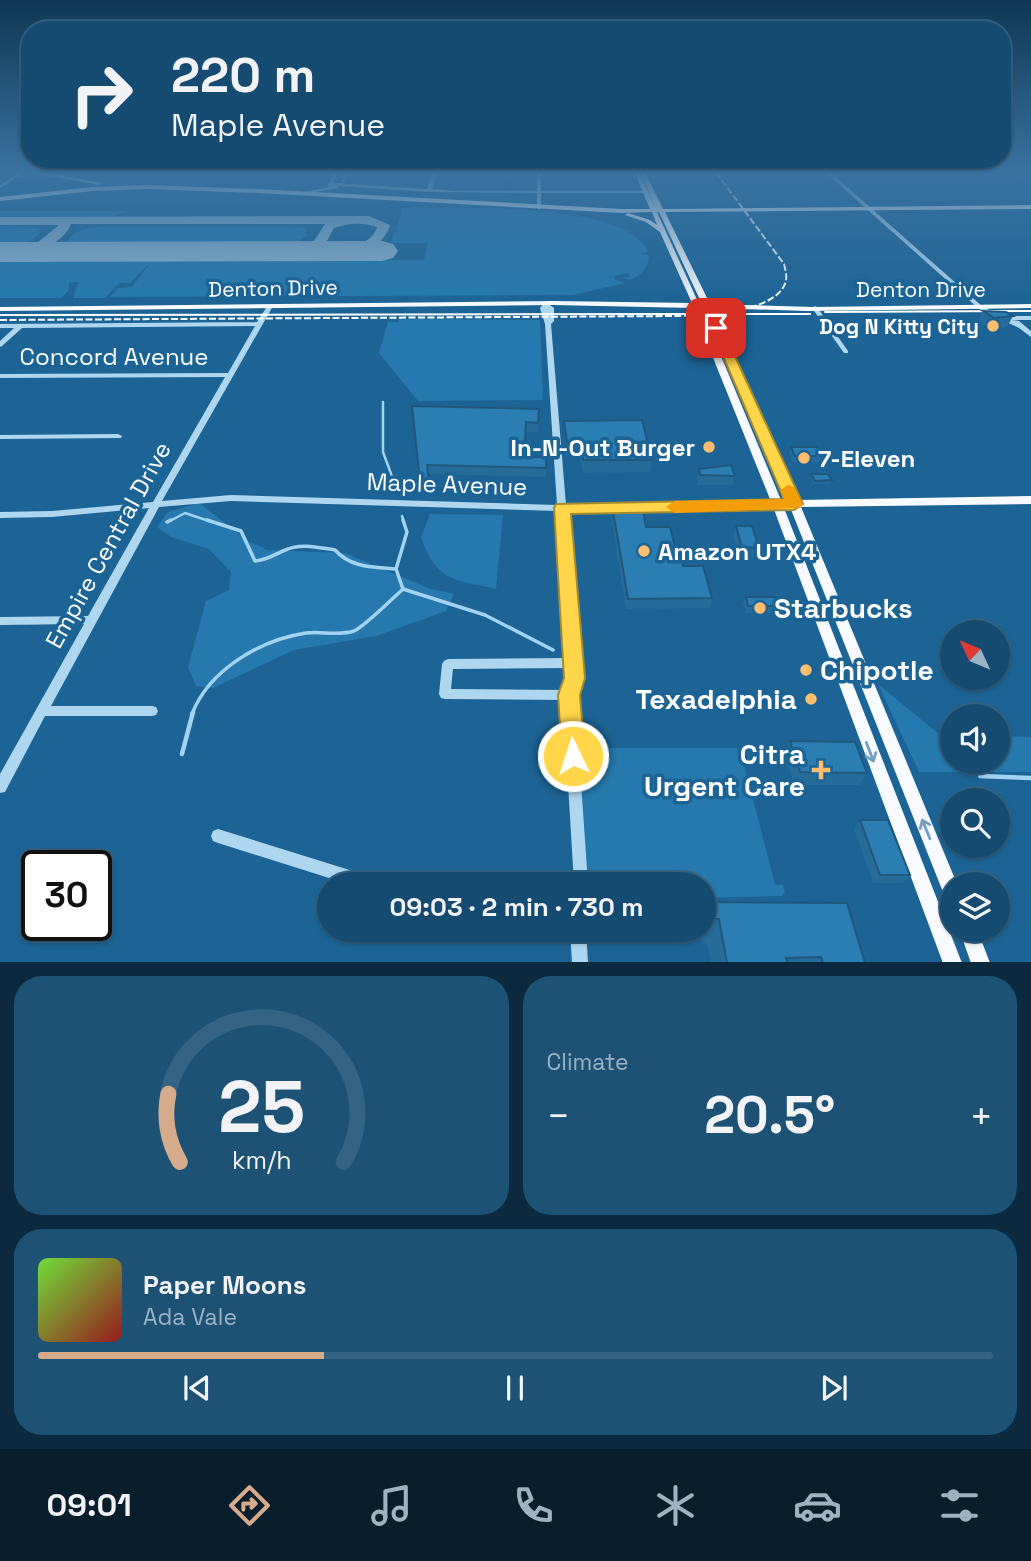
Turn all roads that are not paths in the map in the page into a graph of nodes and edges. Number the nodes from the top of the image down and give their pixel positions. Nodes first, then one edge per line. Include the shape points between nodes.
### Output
1 (635, 216) edge
2 (657, 216) edge
3 (659, 216) edge
4 (876, 216) edge
5 (662, 231) junction
6 (678, 265) junction
7 (688, 265) junction
8 (689, 289) junction
9 (546, 304) junction
10 (673, 305) junction
11 (267, 306) junction
12 (980, 306) junction
13 (1031, 306) edge
14 (702, 307) junction
15 (813, 308) junction
16 (0, 309) edge
17 (1007, 318) junction
18 (1031, 318) edge
19 (257, 324) junction
20 (0, 326) edge
21 (20, 326) junction
22 (1031, 335) edge
23 (0, 345) edge
24 (846, 352) dead end
25 (718, 358) junction
26 (730, 358) junction
27 (229, 374) junction
28 (0, 376) edge
29 (746, 426) junction
30 (760, 426) junction
31 (118, 436) dead end
32 (0, 437) edge
33 (1031, 500) edge
34 (157, 503) junction
35 (777, 504) junction
36 (794, 504) junction
37 (562, 508) junction
38 (0, 515) edge
39 (811, 592) junction
40 (830, 592) junction
41 (92, 620) junction
42 (0, 621) edge
43 (573, 663) junction
44 (569, 695) junction
45 (42, 711) junction
46 (152, 711) dead end
47 (861, 727) junction
48 (884, 727) junction
49 (5, 770) edge
50 (0, 787) edge
51 (218, 836) dead end
52 (334, 872) edge
53 (580, 872) edge
54 (944, 872) edge
55 (579, 942) edge
56 (973, 942) edge
57 (580, 962) edge
58 (953, 962) edge
59 (981, 962) edge

1 - 5 main road
2 - 5 main road
3 - 7 main road
4 - 12 street
5 - 6 main road
6 - 7 main road
6 - 8 main road
7 - 14 main road
8 - 10 main road via 685,301
8 - 14 main road
9 - 10 main road, Denton Drive
9 - 11 main road, Denton Drive
9 - 14 main road, Denton Drive
9 - 37 street
10 - 14 main road, Denton Drive
11 - 16 main road, Denton Drive
11 - 19 street, Empire Central Drive
12 - 13 main road, Denton Drive
12 - 15 main road, Denton Drive
12 - 17 street
12 - 17 street via 992,314 987,318
14 - 15 main road, Denton Drive
14 - 25 main road
14 - 26 main road
15 - 24 street
17 - 18 street
17 - 22 street
19 - 21 street
19 - 27 street, Empire Central Drive
20 - 21 street
21 - 23 street
25 - 26 main road
25 - 29 main road
26 - 30 main road
27 - 28 street, Concord Avenue
27 - 34 street, Empire Central Drive
29 - 30 main road
29 - 35 main road
30 - 36 main road
31 - 32 street
33 - 36 main road, Maple Avenue
34 - 37 street, Maple Avenue via 254,498
34 - 38 street, Maple Avenue
34 - 41 street, Empire Central Drive
35 - 36 main road, Maple Avenue
35 - 37 street, Maple Avenue
35 - 39 main road
36 - 40 main road
37 - 43 street
39 - 40 main road
39 - 47 main road
40 - 48 main road
41 - 42 street
41 - 45 street, Empire Central Drive
43 - 44 street
43 - 44 street via 447,664 445,694
44 - 53 street
45 - 46 street
45 - 49 street, Empire Central Drive
47 - 48 main road
47 -> 58 main road
54 -> 48 main road
49 - 50 street, Empire Central Drive
51 - 52 street
55 - 57 street
56 - 59 main road

